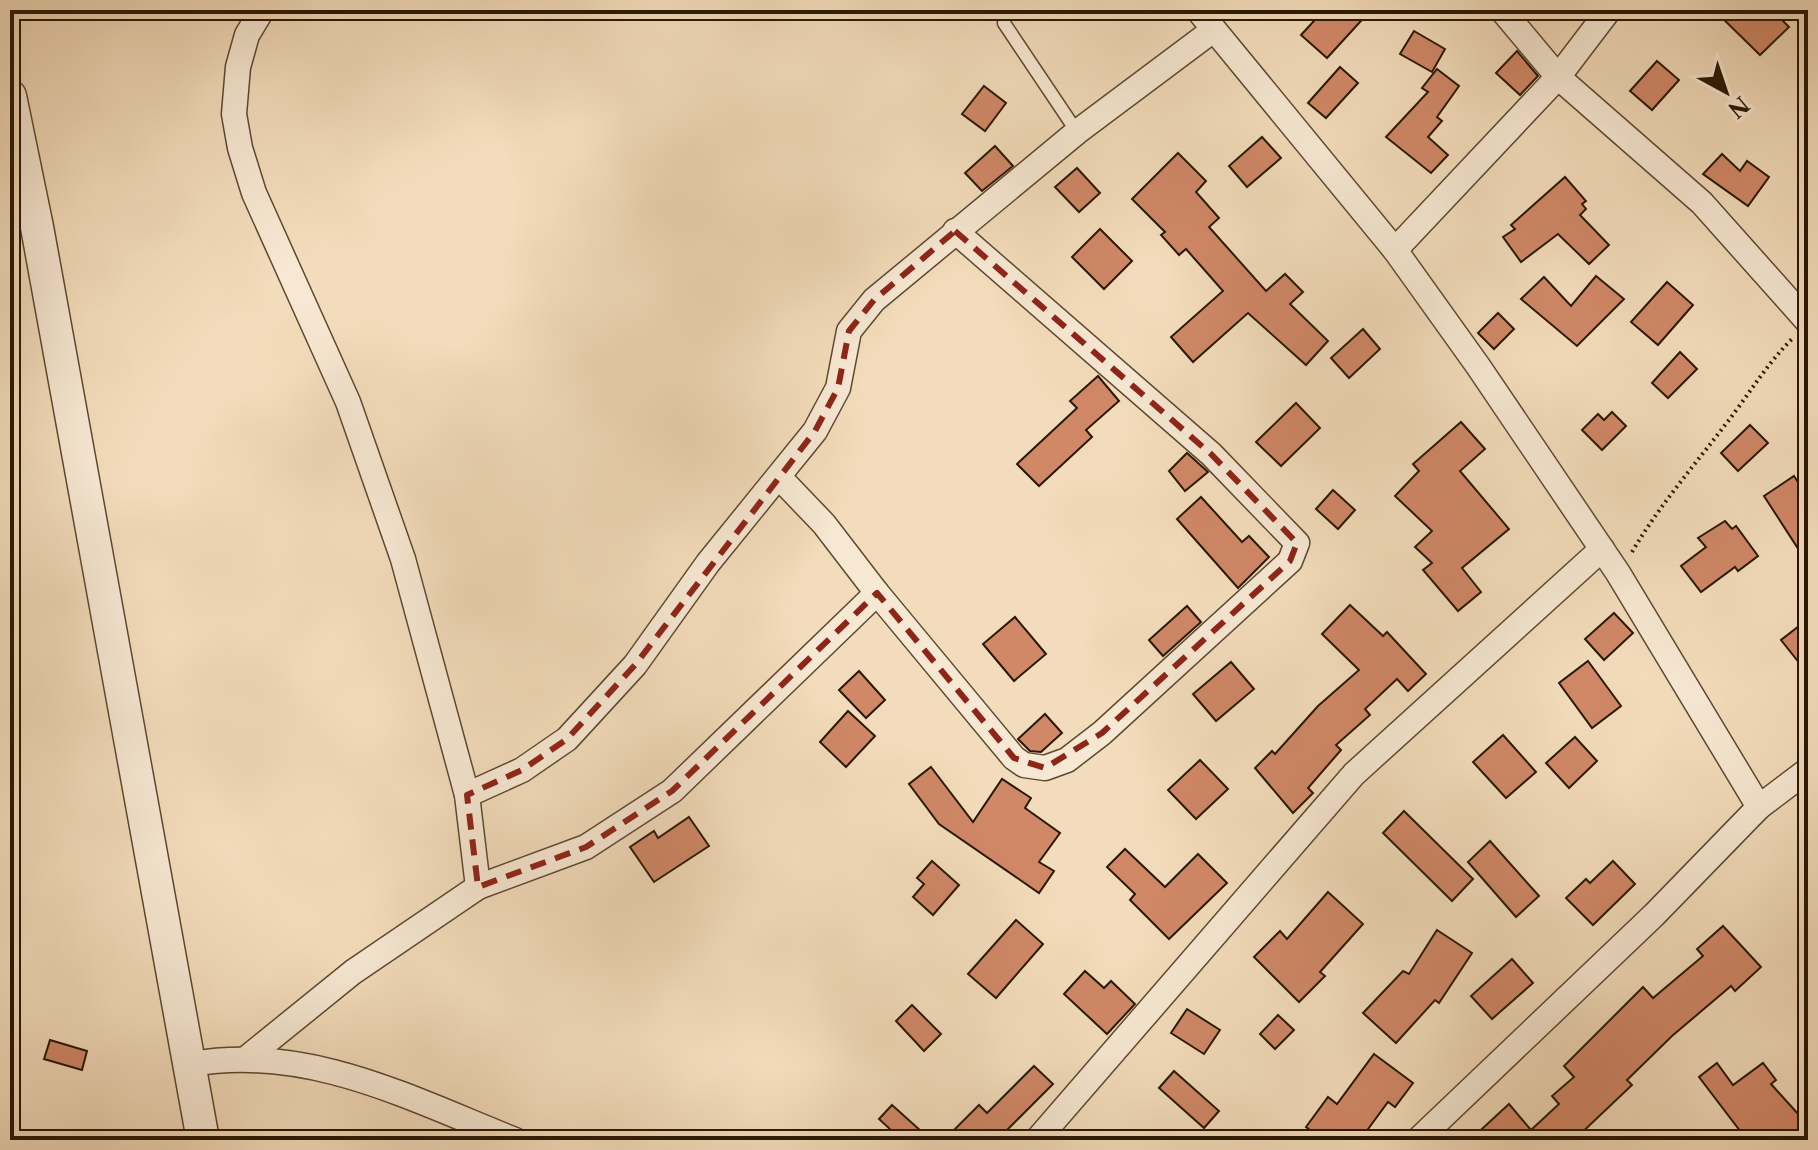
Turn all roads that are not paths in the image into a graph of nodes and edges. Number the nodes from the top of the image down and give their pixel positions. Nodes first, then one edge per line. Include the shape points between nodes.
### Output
1 (262, 10) edge
2 (1198, 10) edge
3 (1502, 10) edge
4 (1609, 10) edge
5 (1004, 23) dead end
6 (1212, 31) junction
7 (1558, 77) junction
8 (10, 96) edge
9 (1077, 132) junction
10 (955, 231) junction
11 (1395, 250) junction
12 (1803, 328) edge
13 (779, 477) junction
14 (1602, 549) junction
15 (877, 593) junction
16 (1808, 770) edge
17 (467, 795) junction
18 (1759, 807) junction
19 (478, 887) junction
20 (248, 1057) junction
21 (192, 1064) junction
22 (202, 1139) edge
23 (515, 1140) edge
24 (1037, 1140) edge
25 (1418, 1140) edge

1 - 17 street via 247,35 238,67 234,114 240,148 254,193 348,402 403,559
2 - 6 street
3 - 7 street
4 - 7 street
5 - 9 lane
6 - 9 street
6 - 11 street
7 - 11 street
7 - 12 street via 1702,203
8 - 21 street
9 - 10 street
10 - 13 street via 874,300 849,331 832,405
10 - 15 street via 1211,454 1290,535 1297,549 1102,733 1067,760 1045,768 1014,758
11 - 14 street
13 - 15 street via 824,524
13 - 17 street via 708,563 635,665 567,739 522,770
14 - 18 street
14 - 24 street via 1354,774
15 - 19 street via 672,791 586,847
16 - 18 street
17 - 19 street
18 - 25 street
19 - 20 street via 353,972
20 - 21 street
20 - 23 street via 294,1061 363,1079
21 - 22 street

